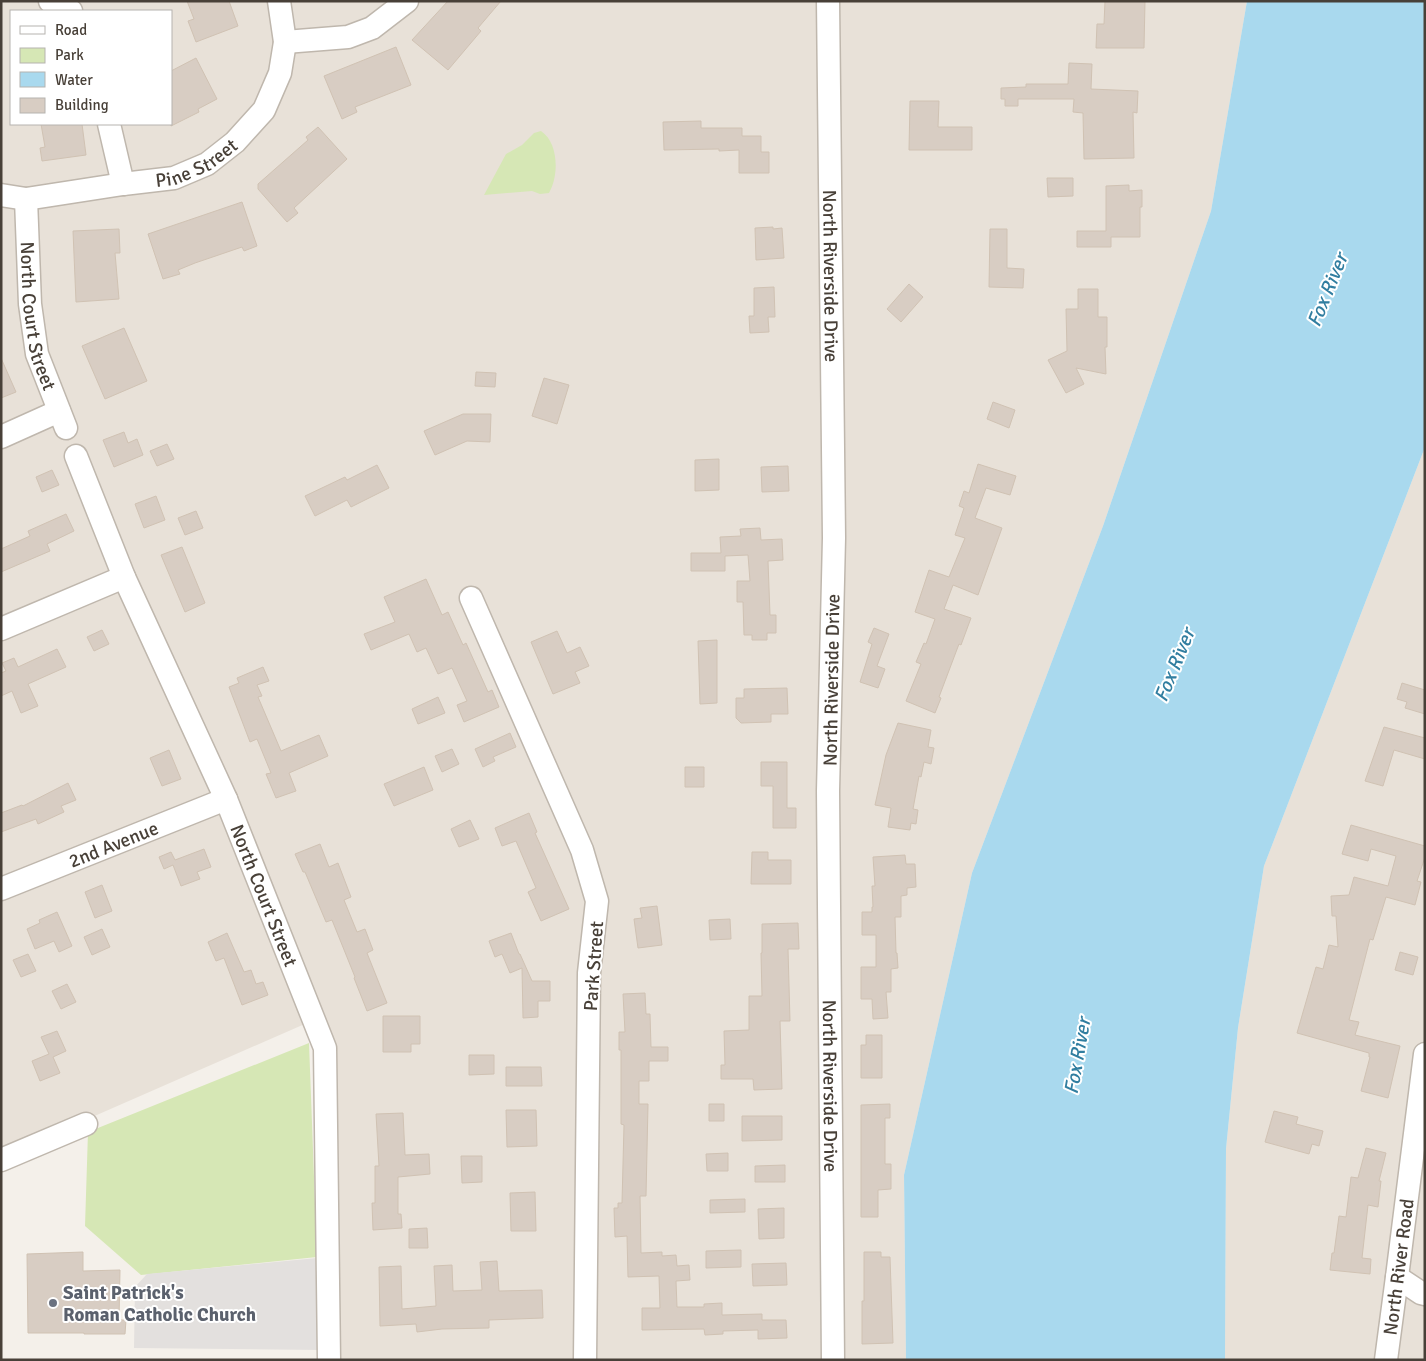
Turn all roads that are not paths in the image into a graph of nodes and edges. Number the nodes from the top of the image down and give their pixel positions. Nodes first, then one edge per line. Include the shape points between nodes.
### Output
1 (50, 1) edge
2 (280, 1) edge
3 (407, 1) edge
4 (828, 1) edge
5 (69, 10) edge
6 (285, 42) junction
7 (109, 125) edge
8 (123, 184) junction
9 (1, 195) edge
10 (26, 199) junction
11 (1, 437) edge
12 (76, 456) dead end
13 (124, 577) junction
14 (471, 598) dead end
15 (1, 629) edge
16 (226, 799) junction
17 (1, 889) edge
18 (1425, 1054) edge
19 (86, 1124) dead end
20 (1, 1160) edge
21 (1398, 1278) junction
22 (1425, 1294) edge
23 (329, 1360) edge
24 (585, 1360) edge
25 (832, 1360) edge
26 (1386, 1360) edge

1 - 5 street
2 - 6 street, Pine Street
3 - 6 street via 372,28 348,38
4 - 25 street, North Riverside Drive via 834,538 828,791
6 - 8 street, Pine Street via 280,73 264,110 235,142 207,164 174,178
7 - 8 street
8 - 10 street, Pine Street
9 - 10 street, Pine Street
10 - 11 street, North Court Street via 30,304 37,354 62,420
12 - 13 street, North Court Street
13 - 15 street
13 - 16 street, North Court Street
14 - 24 street, Park Street via 582,850 597,901 590,973
16 - 17 street, 2nd Avenue
16 - 23 street, North Court Street via 325,1048
18 - 21 street, North River Road
19 - 20 street
21 - 22 street
21 - 26 street, North River Road

